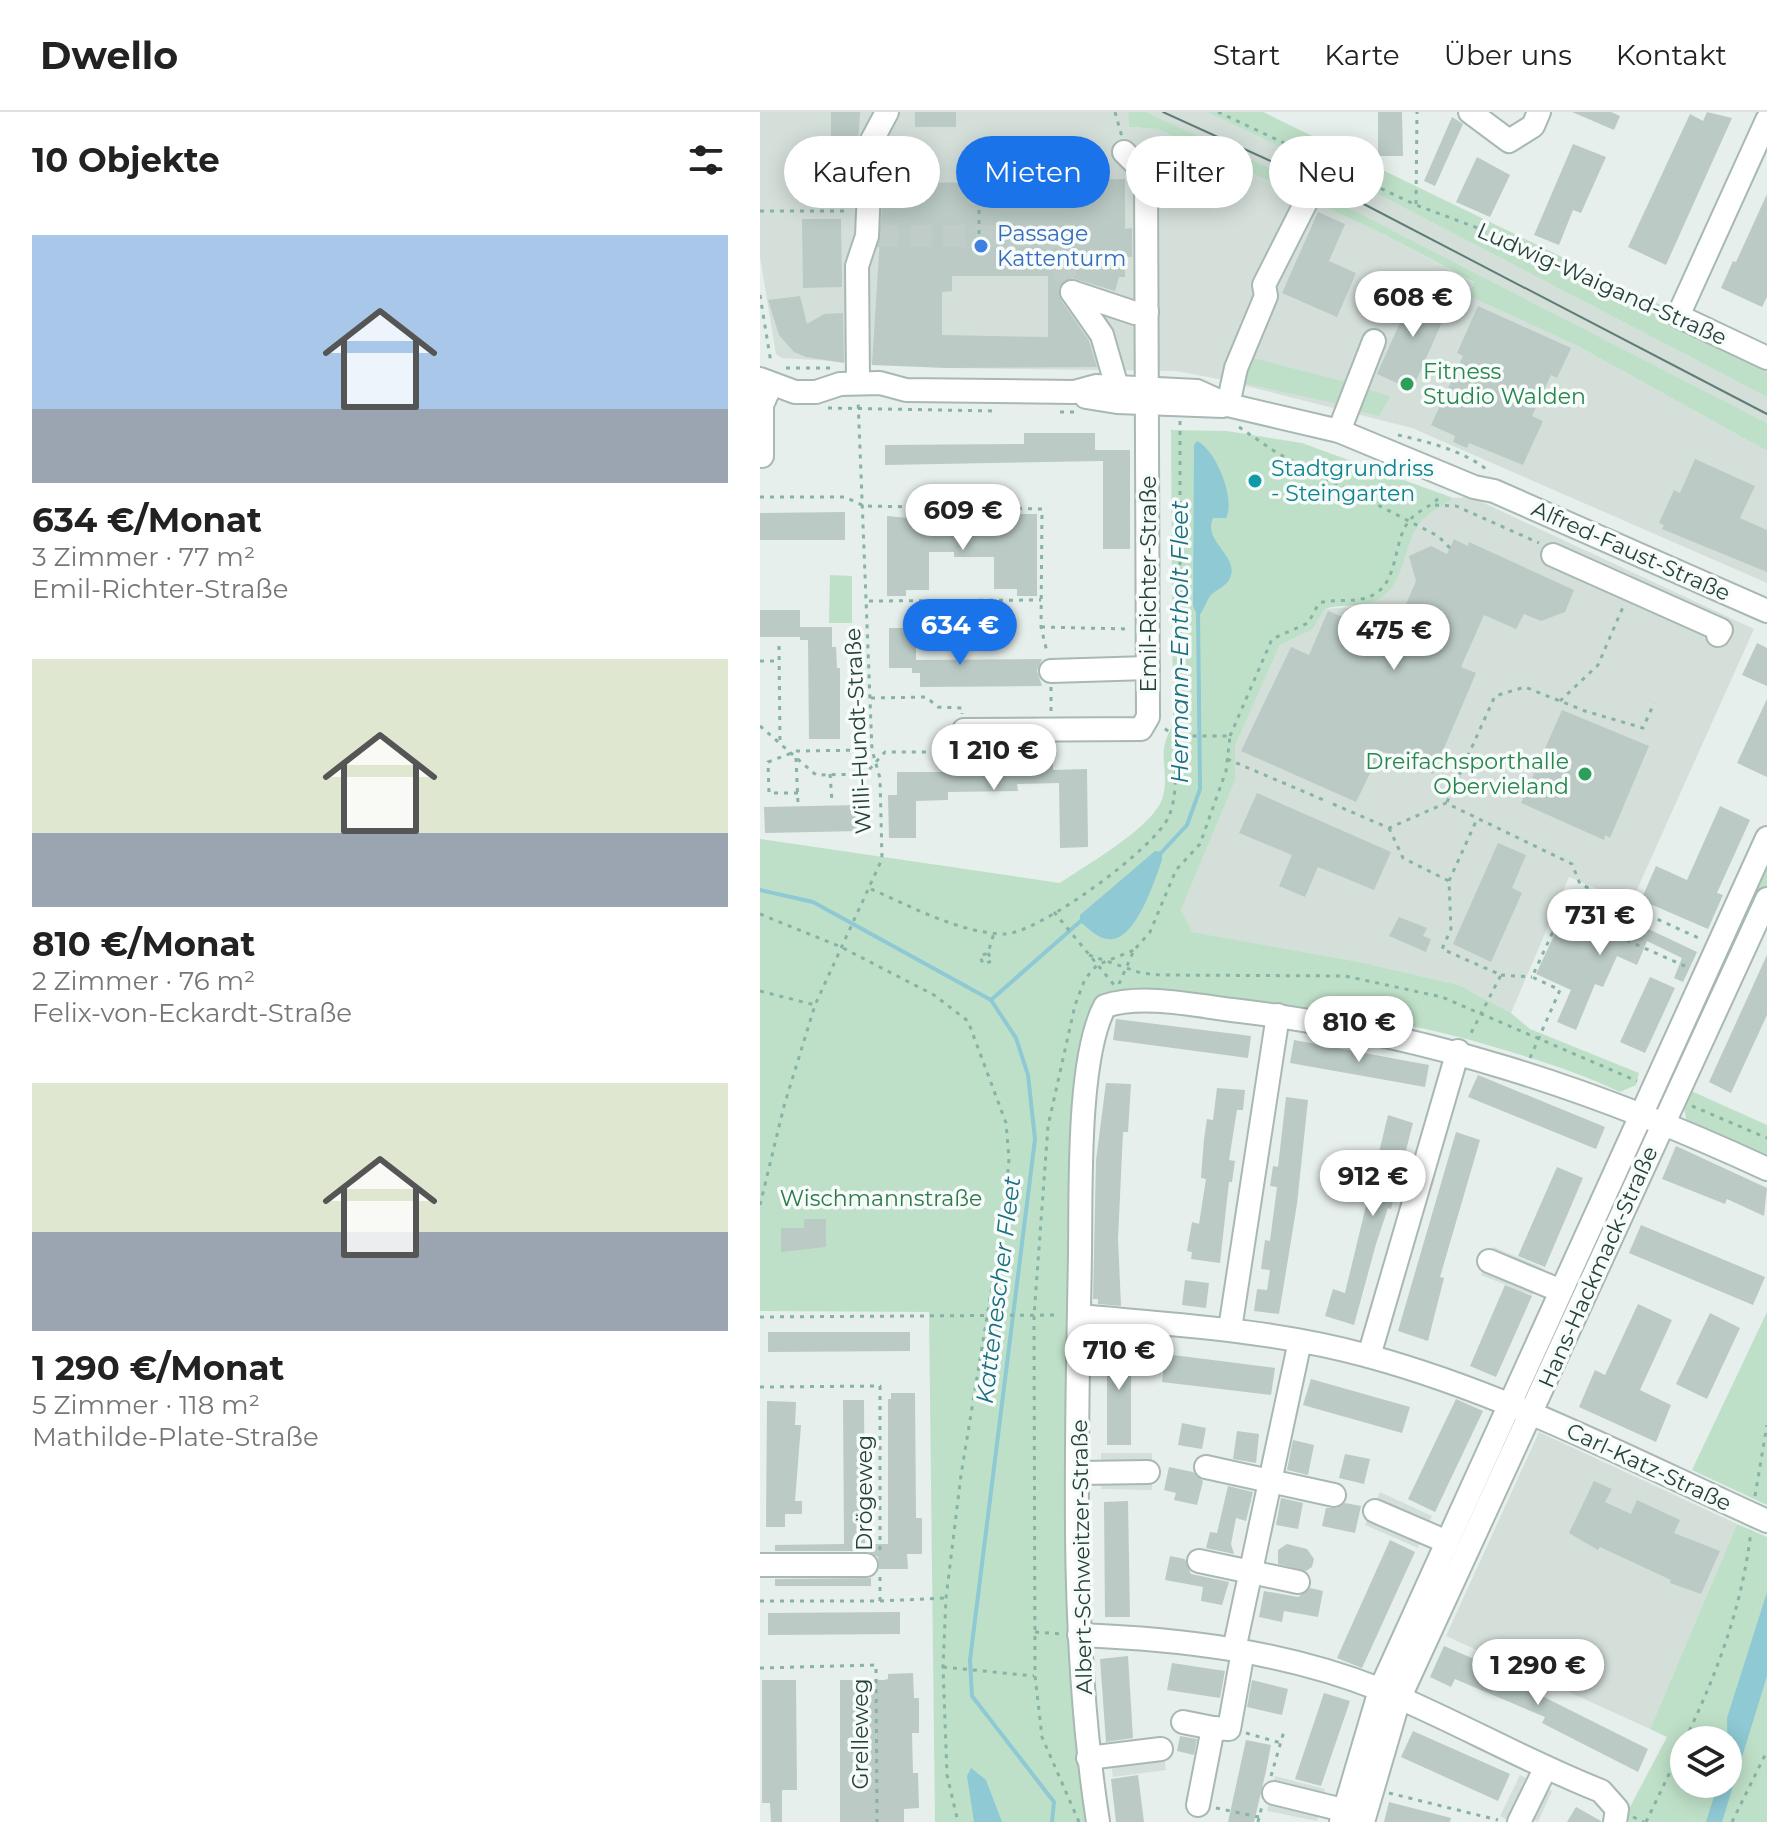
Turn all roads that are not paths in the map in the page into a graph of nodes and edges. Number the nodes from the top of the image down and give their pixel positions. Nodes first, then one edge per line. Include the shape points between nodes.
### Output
1 (887, 112) edge
2 (1470, 112) edge
3 (1539, 112) edge
4 (1767, 120) edge
5 (1124, 152) road end
6 (1303, 208) edge
7 (1147, 312) junction
8 (1374, 341) dead end
9 (1767, 358) edge
10 (765, 382) edge
11 (1117, 387) junction
12 (1074, 392) junction
13 (858, 396) junction
14 (1148, 396) junction
15 (1228, 405) junction
16 (1339, 431) junction
17 (762, 456) edge
18 (1553, 555) road end
19 (1700, 583) junction
20 (1767, 611) edge
21 (1686, 618) junction
22 (1718, 635) dead end
23 (1148, 668) junction
24 (1051, 671) road end
25 (964, 730) road end
26 (1767, 838) edge
27 (1767, 899) edge
28 (1278, 1015) junction
29 (1458, 1051) junction
30 (1642, 1114) junction
31 (1664, 1122) junction
32 (1767, 1169) edge
33 (1489, 1261) dead end
34 (1561, 1291) junction
35 (1079, 1316) junction
36 (1230, 1329) junction
37 (1300, 1341) junction
38 (1369, 1356) junction
39 (1510, 1403) junction
40 (1532, 1412) junction
41 (1206, 1467) dead end
42 (1148, 1472) dead end
43 (1079, 1473) junction
44 (1269, 1481) junction
45 (1334, 1495) dead end
46 (1375, 1511) dead end
47 (1760, 1518) edge
48 (1447, 1542) junction
49 (1199, 1561) dead end
50 (875, 1563) road end
51 (760, 1565) edge
52 (1249, 1572) junction
53 (1298, 1582) dead end
54 (1079, 1635) junction
55 (1238, 1650) junction
56 (1390, 1695) junction
57 (1183, 1722) dead end
58 (1221, 1729) junction
59 (1161, 1749) dead end
60 (1088, 1758) junction
61 (1545, 1769) junction
62 (1272, 1786) road end
63 (1198, 1805) road end
64 (1342, 1816) edge
65 (1508, 1821) edge
66 (1098, 1822) edge
67 (1363, 1822) edge
68 (1615, 1822) edge

1 - 13 street via 871,142 872,236 857,266
2 - 3 street via 1509,141 1533,126
4 - 9 street, Ludwig-Waigand-Straße via 1678,316
5 - 7 street, Emil-Richter-Straße via 1146,174
6 - 15 street via 1264,285 1266,296 1236,368
7 - 11 street via 1135,313 1072,292 1102,335
7 - 14 street, Emil-Richter-Straße
8 - 16 street
10 - 13 street, Alfred-Faust-Straße via 816,400
10 - 17 street
11 - 12 street, Alfred-Faust-Straße
11 - 14 street, Alfred-Faust-Straße
12 - 13 street, Alfred-Faust-Straße via 906,390 882,398
12 - 14 street, Alfred-Faust-Straße via 1117,402
14 - 15 street, Alfred-Faust-Straße via 1182,406
14 - 15 street, Alfred-Faust-Straße via 1197,391
14 - 23 street, Emil-Richter-Straße
15 - 16 street, Alfred-Faust-Straße
16 - 19 street, Alfred-Faust-Straße via 1457,467 1494,491
18 - 21 street
19 - 20 street, Alfred-Faust-Straße
19 - 21 street
21 - 22 street via 1721,630
23 - 24 street
23 - 25 street, Emil-Richter-Straße via 1148,717 1141,729
26 - 30 street, Hans-Hackmack-Straße
27 - 31 street, Hans-Hackmack-Straße
28 - 29 street
28 - 35 street, Albert-Schweitzer-Straße via 1176,1004 1105,1006 1089,1073 1082,1149
28 - 36 street
29 - 30 street
29 - 38 street
30 - 31 street, Hans-Hackmack-Straße
30 - 34 street, Hans-Hackmack-Straße
31 - 32 street
31 - 40 street, Hans-Hackmack-Straße
33 - 34 street
34 - 39 street, Hans-Hackmack-Straße
35 - 36 street
35 - 43 street, Albert-Schweitzer-Straße
36 - 37 street
37 - 38 street
37 - 44 street
38 - 39 street
39 - 40 street, Hans-Hackmack-Straße
39 - 48 street, Hans-Hackmack-Straße
40 - 47 street, Carl-Katz-Straße
40 - 56 street, Hans-Hackmack-Straße
41 - 44 street
42 - 43 street
43 - 54 street, Albert-Schweitzer-Straße
44 - 45 street
44 - 52 street
46 - 48 street
48 - 56 street, Hans-Hackmack-Straße
49 - 52 street
50 - 51 street
52 - 53 street
52 - 55 street
54 - 55 street via 1158,1638
54 - 60 street, Albert-Schweitzer-Straße
55 - 56 street via 1309,1665
55 - 58 street
56 - 61 street
56 - 64 street, Hans-Hackmack-Straße
56 - 67 street, Hans-Hackmack-Straße
57 - 58 street
58 - 63 street
59 - 60 street
60 - 66 street, Albert-Schweitzer-Straße
61 - 65 street
61 - 68 street via 1601,1791 1617,1809
62 - 64 street

